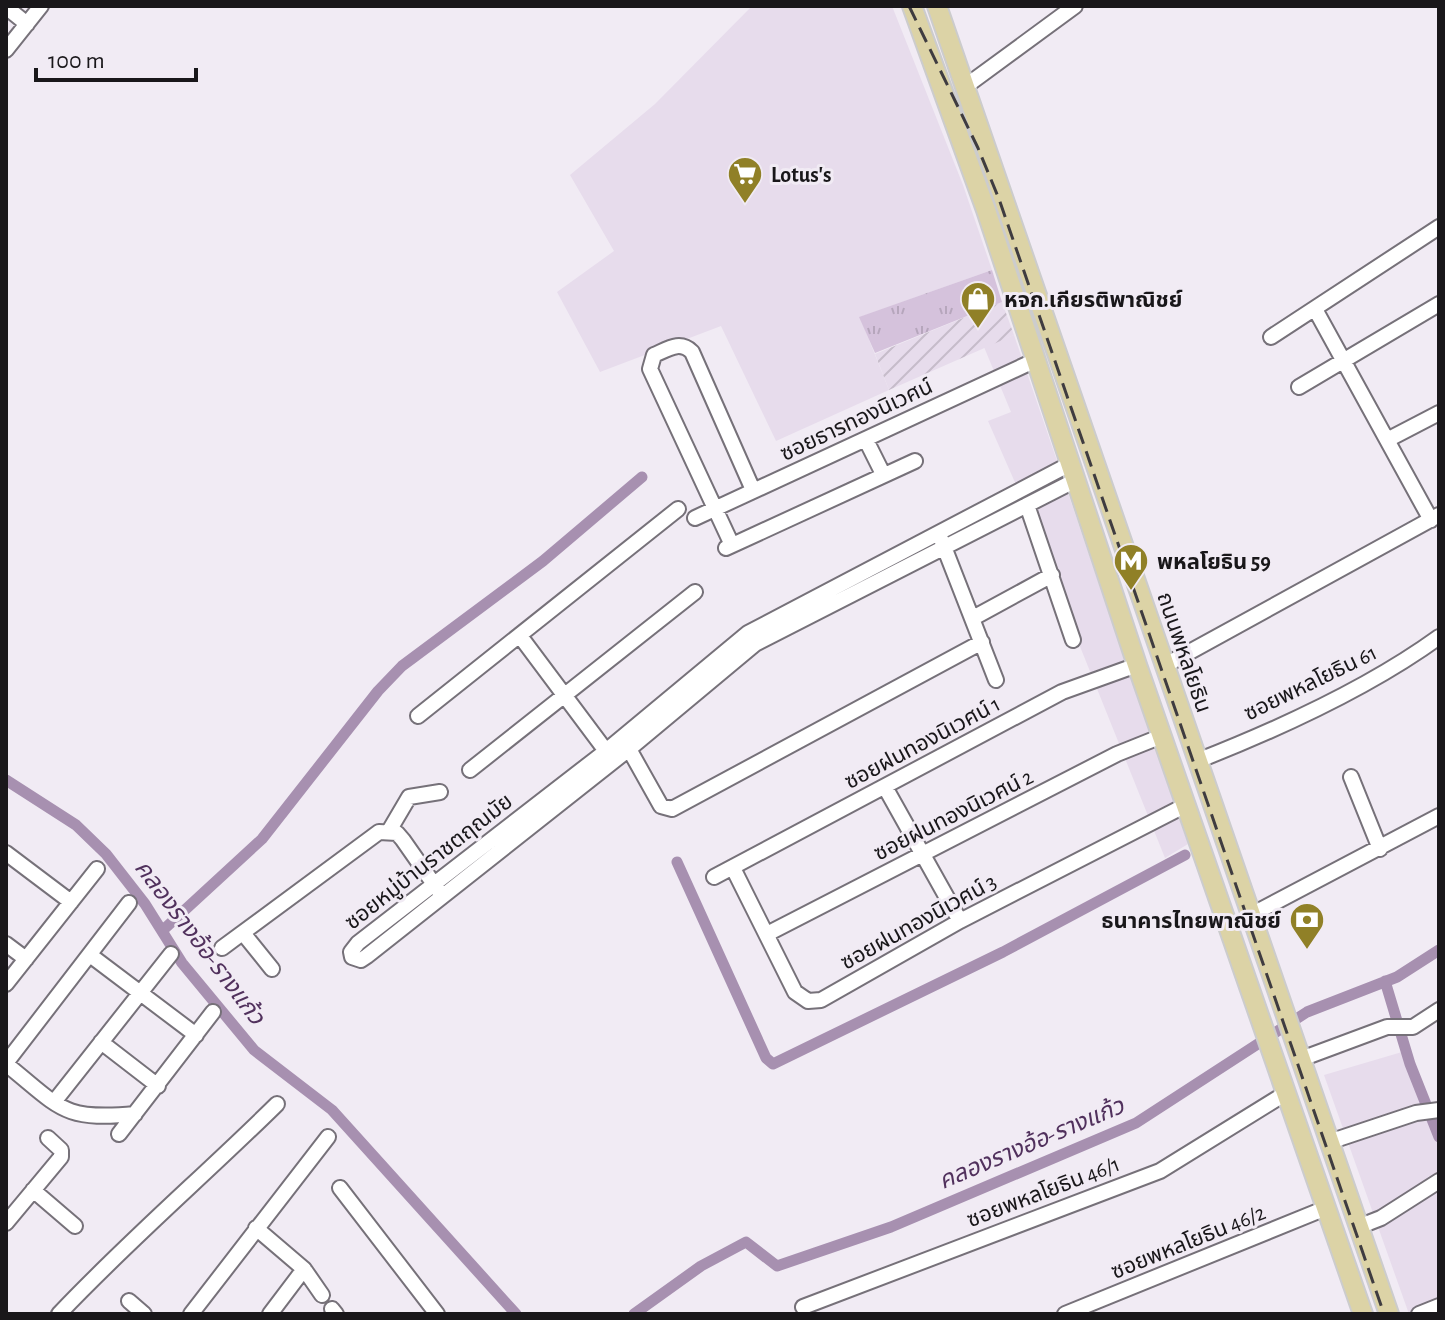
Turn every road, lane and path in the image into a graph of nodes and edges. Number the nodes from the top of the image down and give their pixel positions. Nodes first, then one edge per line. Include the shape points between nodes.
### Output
1 (41, 6) edge
2 (912, 6) edge
3 (937, 6) edge
4 (1075, 6) edge
5 (6, 7) edge
6 (27, 24) junction
7 (6, 50) edge
8 (966, 86) junction
9 (1439, 227) edge
10 (1439, 304) edge
11 (1315, 309) junction
12 (1271, 337) dead end
13 (1036, 360) junction
14 (1344, 361) junction
15 (1299, 387) dead end
16 (1439, 413) edge
17 (1389, 439) junction
18 (866, 440) junction
19 (915, 461) dead end
20 (1073, 472) junction
21 (883, 474) junction
22 (753, 490) junction
23 (1027, 505) junction
24 (716, 508) junction
25 (678, 509) dead end
26 (1435, 517) edge
27 (695, 518) dead end
28 (942, 541) junction
29 (1052, 575) junction
30 (695, 592) dead end
31 (973, 618) junction
32 (520, 636) junction
33 (1439, 637) edge
34 (1073, 640) dead end
35 (982, 642) junction
36 (1137, 665) junction
37 (1164, 666) junction
38 (996, 680) dead end
39 (564, 695) junction
40 (683, 697) junction
41 (418, 716) dead end
42 (1162, 736) junction
43 (629, 749) junction
44 (606, 751) junction
45 (1197, 761) junction
46 (470, 770) dead end
47 (1351, 777) dead end
48 (885, 787) junction
49 (440, 792) dead end
50 (1186, 805) junction
51 (1439, 816) edge
52 (517, 819) junction
53 (389, 831) junction
54 (526, 832) junction
55 (1225, 841) junction
56 (1380, 849) junction
57 (1202, 852) junction
58 (6, 853) edge
59 (923, 855) junction
60 (733, 868) junction
61 (97, 869) dead end
62 (714, 877) dead end
63 (439, 891) junction
64 (71, 902) junction
65 (129, 903) dead end
66 (1251, 915) junction
67 (960, 921) junction
68 (243, 933) junction
69 (767, 934) junction
70 (6, 944) edge
71 (222, 948) dead end
72 (171, 954) dead end
73 (90, 955) junction
74 (26, 959) junction
75 (272, 969) dead end
76 (6, 984) edge
77 (140, 992) junction
78 (1439, 1010) edge
79 (213, 1012) dead end
80 (196, 1035) junction
81 (101, 1042) junction
82 (1301, 1059) junction
83 (6, 1064) edge
84 (158, 1086) junction
85 (1286, 1093) junction
86 (54, 1102) junction
87 (277, 1104) dead end
88 (1439, 1110) edge
89 (135, 1114) junction
90 (119, 1134) dead end
91 (328, 1137) dead end
92 (48, 1138) dead end
93 (1329, 1142) junction
94 (1439, 1181) edge
95 (340, 1188) dead end
96 (33, 1190) junction
97 (1326, 1208) junction
98 (6, 1223) edge
99 (75, 1226) dead end
100 (1358, 1227) junction
101 (256, 1228) junction
102 (304, 1269) junction
103 (322, 1295) dead end
104 (129, 1301) dead end
105 (1439, 1306) edge
106 (803, 1307) dead end
107 (1360, 1313) edge
108 (59, 1314) edge
109 (144, 1314) edge
110 (191, 1314) edge
111 (270, 1314) edge
112 (437, 1314) edge
113 (1065, 1314) edge
114 (1388, 1314) edge
115 (1419, 1314) edge

1 - 6 street
2 - 13 main road
3 - 8 main road, ถนนพหลโยธิน
4 - 8 street
5 - 6 street
6 - 7 street
8 - 37 main road, ถนนพหลโยธิน
9 - 11 street
10 - 14 street
11 - 12 street
11 - 14 street
13 - 18 street, ซอยธารทองนิเวศน์
13 - 20 main road
14 - 15 street
14 - 17 street
16 - 17 street
17 - 26 street
18 - 21 street
18 - 22 street, ซอยธารทองนิเวศน์
19 - 21 street
20 - 23 street, ซอยหมู่บ้านราชตฤณมัย
20 - 28 street, ซอยหมู่บ้านราชตฤณมัย
20 - 36 main road
21 - 24 street via 728,547
22 - 24 street, ซอยธารทองนิเวศน์
22 - 24 street via 692,352 675,345 654,355 650,369
23 - 28 street, ซอยหมู่บ้านราชตฤณมัย
23 - 29 street
24 - 27 street, ซอยธารทองนิเวศน์
25 - 32 street
26 - 37 street
28 - 31 street
28 - 40 street, ซอยหมู่บ้านราชตฤณมัย via 760,625
29 - 31 street
29 - 34 street
30 - 39 street
31 - 35 street
32 - 39 street
32 - 41 street
33 - 45 street, ซอยพหลโยธิน 61 via 1318,705
35 - 38 street
35 - 43 street via 672,809 661,806
36 - 42 main road
36 - 48 street, ซอยฝนทองนิเวศน์ 1 via 1062,692
37 - 45 main road, ถนนพหลโยธิน
39 - 44 street
39 - 46 street
40 - 43 street, ซอยหมู่บ้านราชตฤณมัย
40 - 44 street, ซอยหมู่บ้านราชตฤณมัย
42 - 50 main road
42 - 59 street, ซอยฝนทองนิเวศน์ 2
43 - 54 street, ซอยหมู่บ้านราชตฤณมัย
44 - 52 street, ซอยหมู่บ้านราชตฤณมัย
45 - 55 main road, ถนนพหลโยธิน
47 - 56 street
48 - 59 street
48 - 60 street, ซอยฝนทองนิเวศน์ 1
49 - 53 street via 409,797
50 - 57 main road
50 - 67 street, ซอยฝนทองนิเวศน์ 3
51 - 56 street
52 - 54 street
52 - 63 street, ซอยหมู่บ้านราชตฤณมัย
53 - 63 street via 403,840
53 - 68 street via 379,832
54 - 63 street, ซอยหมู่บ้านราชตฤณมัย
55 - 57 main road
55 - 66 main road, ถนนพหลโยธิน
56 - 66 street
57 - 85 main road
58 - 64 street
59 - 67 street
59 - 69 street, ซอยฝนทองนิเวศน์ 2
60 - 62 street, ซอยฝนทองนิเวศน์ 1
60 - 69 street, ซอยฝนทองนิเวศน์ 3
61 - 64 street
63 - 63 street, ซอยหมู่บ้านราชตฤณมัย via 367,956 352,957 358,943
64 - 74 street
65 - 73 street
66 - 82 main road, ถนนพหลโยธิน
67 - 69 street, ซอยฝนทองนิเวศน์ 3 via 821,1000 808,1001 795,992
68 - 71 street
68 - 75 street
70 - 74 street
72 - 77 street
73 - 77 street
73 - 83 street
74 - 76 street
77 - 80 street
77 - 81 street
78 - 82 street via 1413,1027 1387,1027
79 - 80 street
80 - 84 street
81 - 84 street
81 - 86 street
82 - 93 main road, ถนนพหลโยธิน
83 - 86 street
84 - 89 street
85 - 97 main road
85 - 106 street, ซอยพหลโยธิน 46/1 via 1160,1171
86 - 89 street via 80,1116
87 - 108 street
88 - 93 street
89 - 90 street
91 - 101 street
92 - 96 street via 62,1153
93 - 100 main road, ถนนพหลโยธิน
94 - 100 street
95 - 112 street
96 - 98 street
96 - 99 street
97 - 107 main road
97 - 113 street, ซอยพหลโยธิน 46/2
100 - 114 main road, ถนนพหลโยธิน
101 - 102 street
101 - 110 street
102 - 103 street
102 - 111 street
104 - 109 street
105 - 115 street

